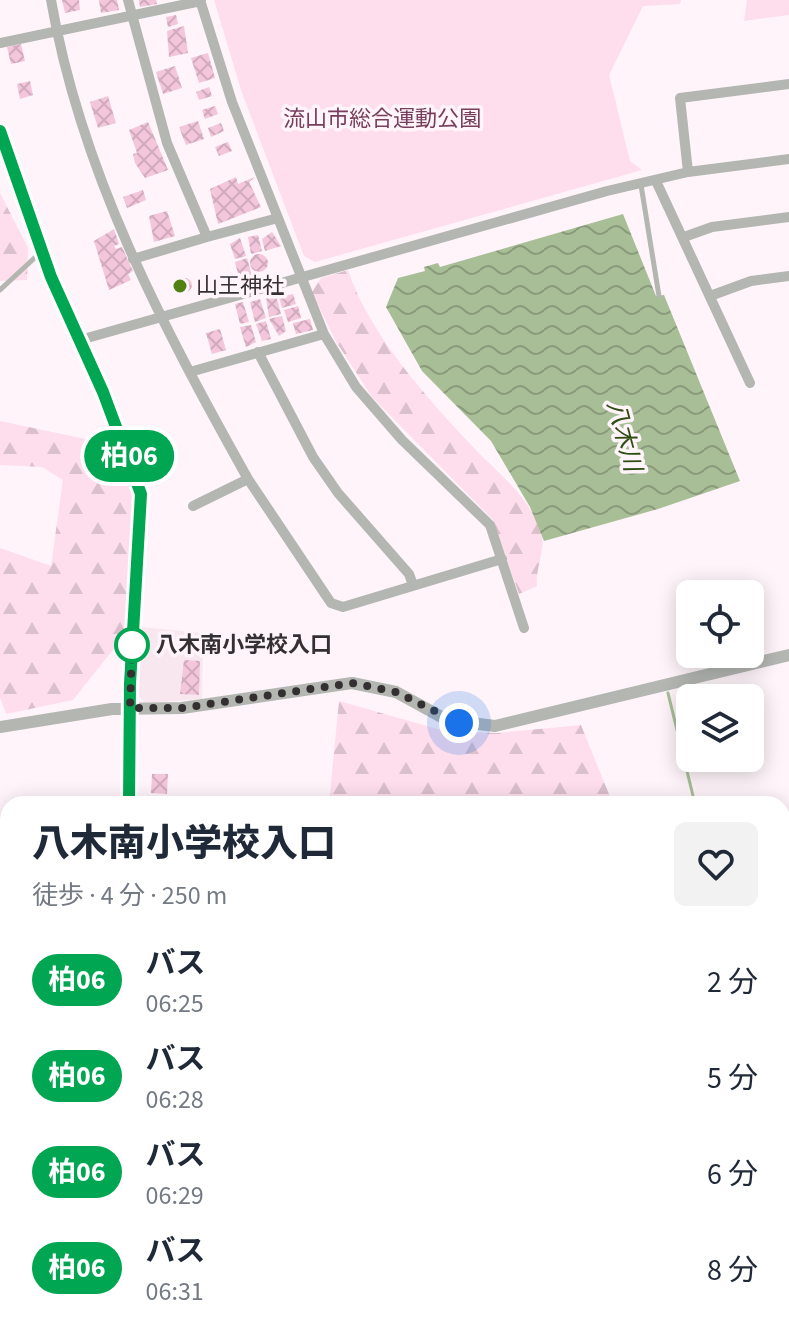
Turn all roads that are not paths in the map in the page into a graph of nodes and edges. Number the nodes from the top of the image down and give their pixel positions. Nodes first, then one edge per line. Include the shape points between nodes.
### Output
1 (51, 0) edge
2 (128, 0) edge
3 (200, 0) edge
4 (131, 17) junction
5 (57, 32) junction
6 (0, 43) edge
7 (789, 84) edge
8 (0, 131) edge
9 (789, 159) edge
10 (688, 172) junction
11 (656, 181) junction
12 (641, 184) junction
13 (789, 217) edge
14 (278, 218) junction
15 (207, 237) junction
16 (684, 237) junction
17 (42, 252) junction
18 (133, 259) junction
19 (789, 276) edge
20 (302, 278) junction
21 (0, 290) edge
22 (659, 296) dead end
23 (710, 296) junction
24 (161, 317) junction
25 (324, 334) junction
26 (80, 340) junction
27 (258, 352) junction
28 (190, 372) junction
29 (750, 383) dead end
30 (248, 479) junction
31 (193, 506) dead end
32 (502, 559) junction
33 (413, 585) junction
34 (524, 628) dead end
35 (789, 655) edge
36 (130, 708) junction
37 (0, 727) edge
38 (129, 796) edge

1 - 5 street
2 - 4 street
3 - 4 street
3 - 14 street via 232,102
4 - 5 street
4 - 15 street via 167,143
5 - 6 street
5 - 18 street via 94,160
7 - 10 street via 680,98
8 - 17 street
9 - 10 street
10 - 11 street
11 - 12 street
11 - 16 street
12 - 20 street
12 - 22 lane
13 - 16 street via 712,227
14 - 15 street
14 - 20 street
15 - 18 street
16 - 23 street
17 - 21 lane
17 - 26 street
18 - 24 street
19 - 23 street via 751,281
20 - 24 street
20 - 25 street
23 - 29 street
24 - 26 street
24 - 28 street
25 - 27 street
25 - 32 street via 356,387 402,440 490,525
26 - 36 street via 141,494
27 - 28 street
27 - 33 street via 313,457
28 - 30 street
30 - 31 street
30 - 33 street via 331,603 343,607
32 - 33 street
32 - 34 street
35 - 36 street via 495,726 447,720 396,692 352,683 182,708
36 - 37 street
36 - 38 street

